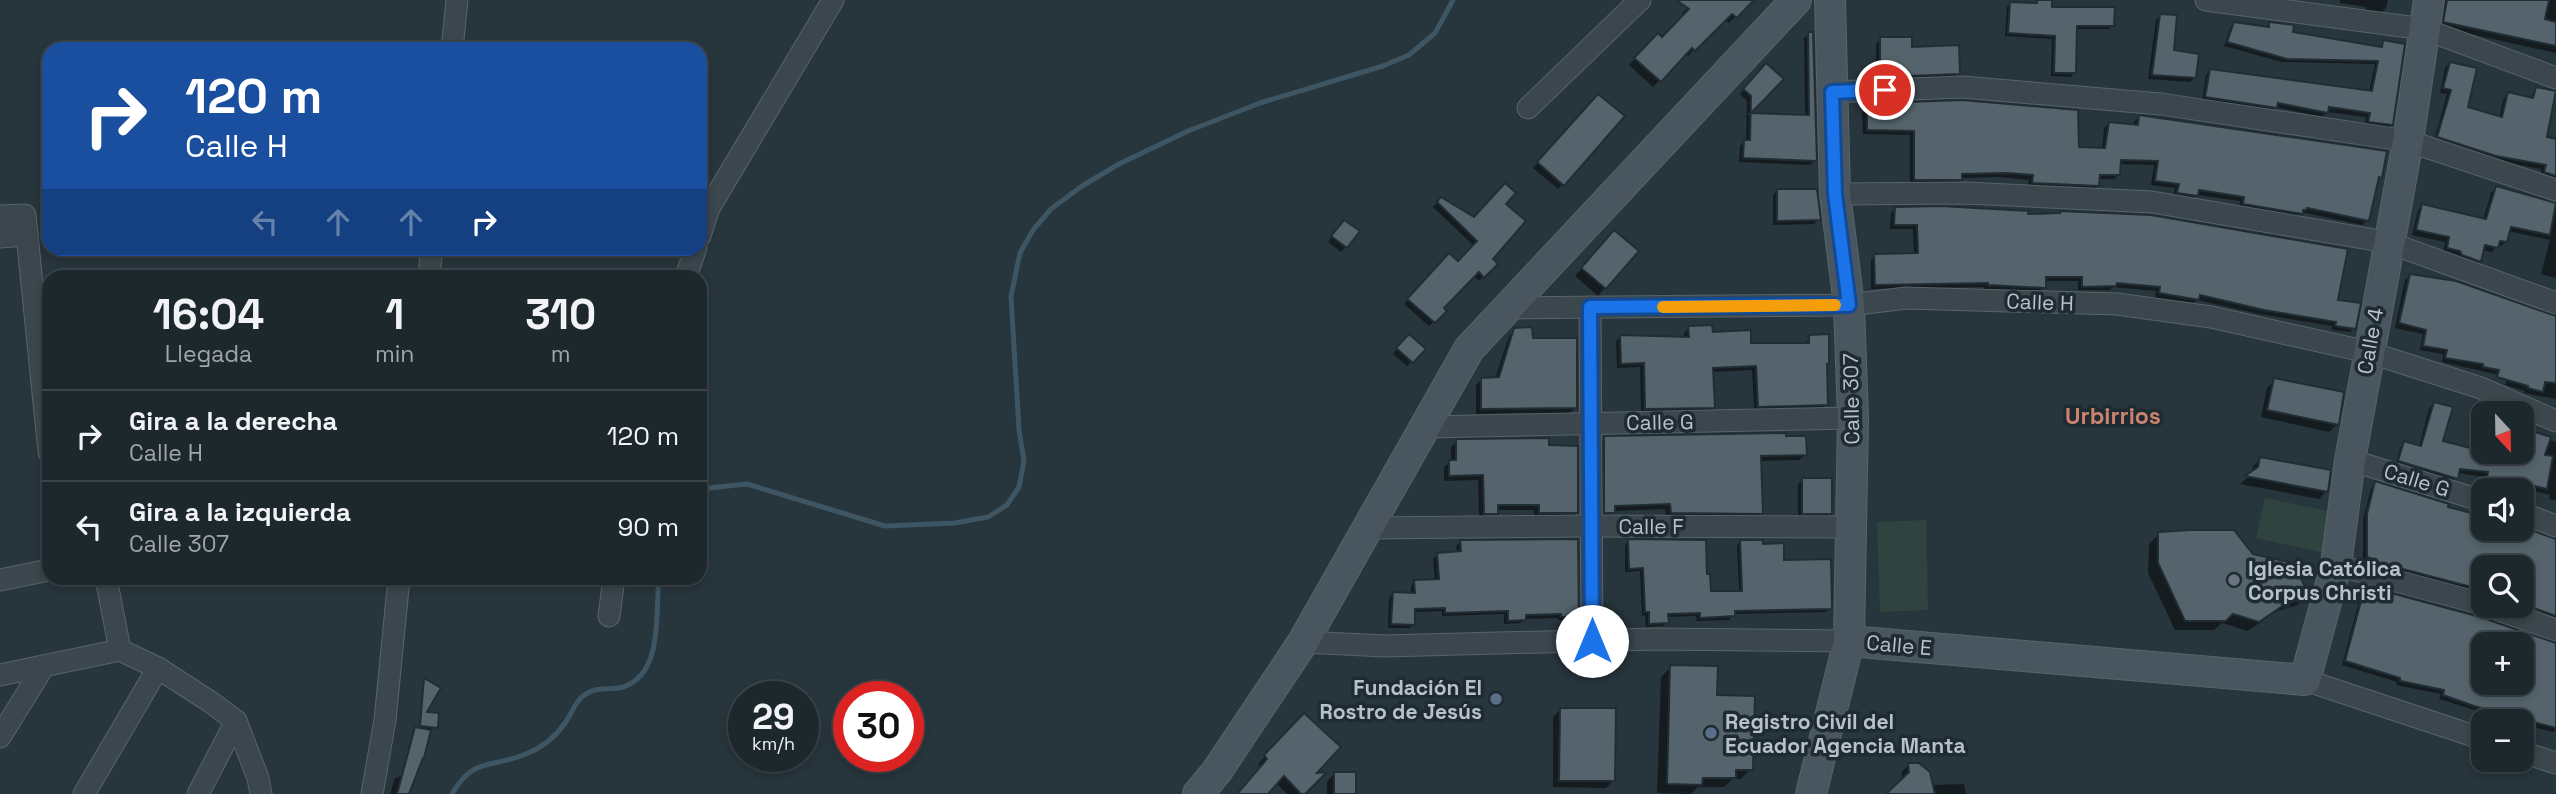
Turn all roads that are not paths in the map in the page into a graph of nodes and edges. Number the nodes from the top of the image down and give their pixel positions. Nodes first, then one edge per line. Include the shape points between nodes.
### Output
1 (457, 0) edge
2 (833, 0) edge
3 (1640, 0) edge
4 (1796, 0) edge
5 (1830, 0) edge
6 (2206, 0) edge
7 (2427, 14) edge
8 (453, 42) edge
9 (2556, 78) edge
10 (1832, 92) junction
11 (1528, 108) dead end
12 (2407, 141) junction
13 (2556, 190) edge
14 (1835, 194) junction
15 (707, 214) edge
16 (0, 216) edge
17 (26, 225) junction
18 (0, 237) edge
19 (2388, 242) junction
20 (2556, 303) edge
21 (1849, 305) junction
22 (1590, 307) junction
23 (1507, 308) junction
24 (2368, 352) junction
25 (42, 383) edge
26 (1853, 418) junction
27 (2556, 421) edge
28 (1591, 423) junction
29 (1425, 427) junction
30 (2350, 460) junction
31 (2471, 497) edge
32 (2534, 518) edge
33 (1591, 526) junction
34 (2556, 526) edge
35 (1850, 527) junction
36 (1368, 528) junction
37 (2336, 565) junction
38 (42, 571) edge
39 (0, 580) edge
40 (107, 585) edge
41 (398, 585) edge
42 (613, 585) edge
43 (2471, 601) edge
44 (609, 616) dead end
45 (2522, 618) edge
46 (2556, 630) edge
47 (1592, 641) junction
48 (1849, 641) junction
49 (1303, 642) junction
50 (120, 650) junction
51 (44, 666) junction
52 (158, 668) junction
53 (0, 675) edge
54 (2305, 680) junction
55 (236, 721) junction
56 (2471, 735) edge
57 (0, 737) edge
58 (2534, 756) edge
59 (2556, 763) edge
60 (84, 794) edge
61 (198, 794) edge
62 (261, 794) edge
63 (372, 794) edge
64 (1198, 794) edge
65 (1811, 794) edge

1 - 8 street
2 - 15 street
3 - 11 street
4 - 23 street
5 - 10 street, Calle 307
6 - 7 street
7 - 9 street
7 - 12 street, Calle 4
10 - 12 street via 1962,88 2147,103
10 - 14 street, Calle 307
12 - 13 street
12 - 19 street, Calle 4
14 - 19 street via 1966,193 2152,202
14 - 21 street, Calle 307
16 - 17 street
17 - 18 street
17 - 25 street
19 - 20 street
19 - 24 street, Calle 4
21 - 22 street, Calle H
21 - 24 street, Calle H via 1906,298 2117,304 2211,317
21 - 26 street, Calle 307
22 - 23 street, Calle H
22 - 28 street
23 - 29 street via 1469,349
24 - 27 street, Calle H via 2481,388
24 - 30 street, Calle 4
26 - 28 street, Calle G
26 - 35 street, Calle 307
28 - 29 street, Calle G
28 - 33 street
29 - 36 street
30 - 31 street, Calle G
30 - 37 street, Calle 4
32 - 34 street
33 - 35 street, Calle F
33 - 36 street, Calle F
33 - 47 street
35 - 48 street, Calle 307
36 - 49 street
37 - 43 street
37 - 54 street, Calle 4
38 - 39 street
40 - 50 street
41 - 63 street via 385,720
42 - 44 street
45 - 46 street
47 - 48 street, Calle E
47 - 49 street, Calle E via 1385,646
48 - 54 street, Calle E
48 - 65 street, Calle 307
49 - 64 street
50 - 51 street
50 - 52 street
51 - 53 street
51 - 57 street
52 - 55 street
52 - 60 street
54 - 56 street, Calle E
55 - 61 street
55 - 62 street
58 - 59 street

